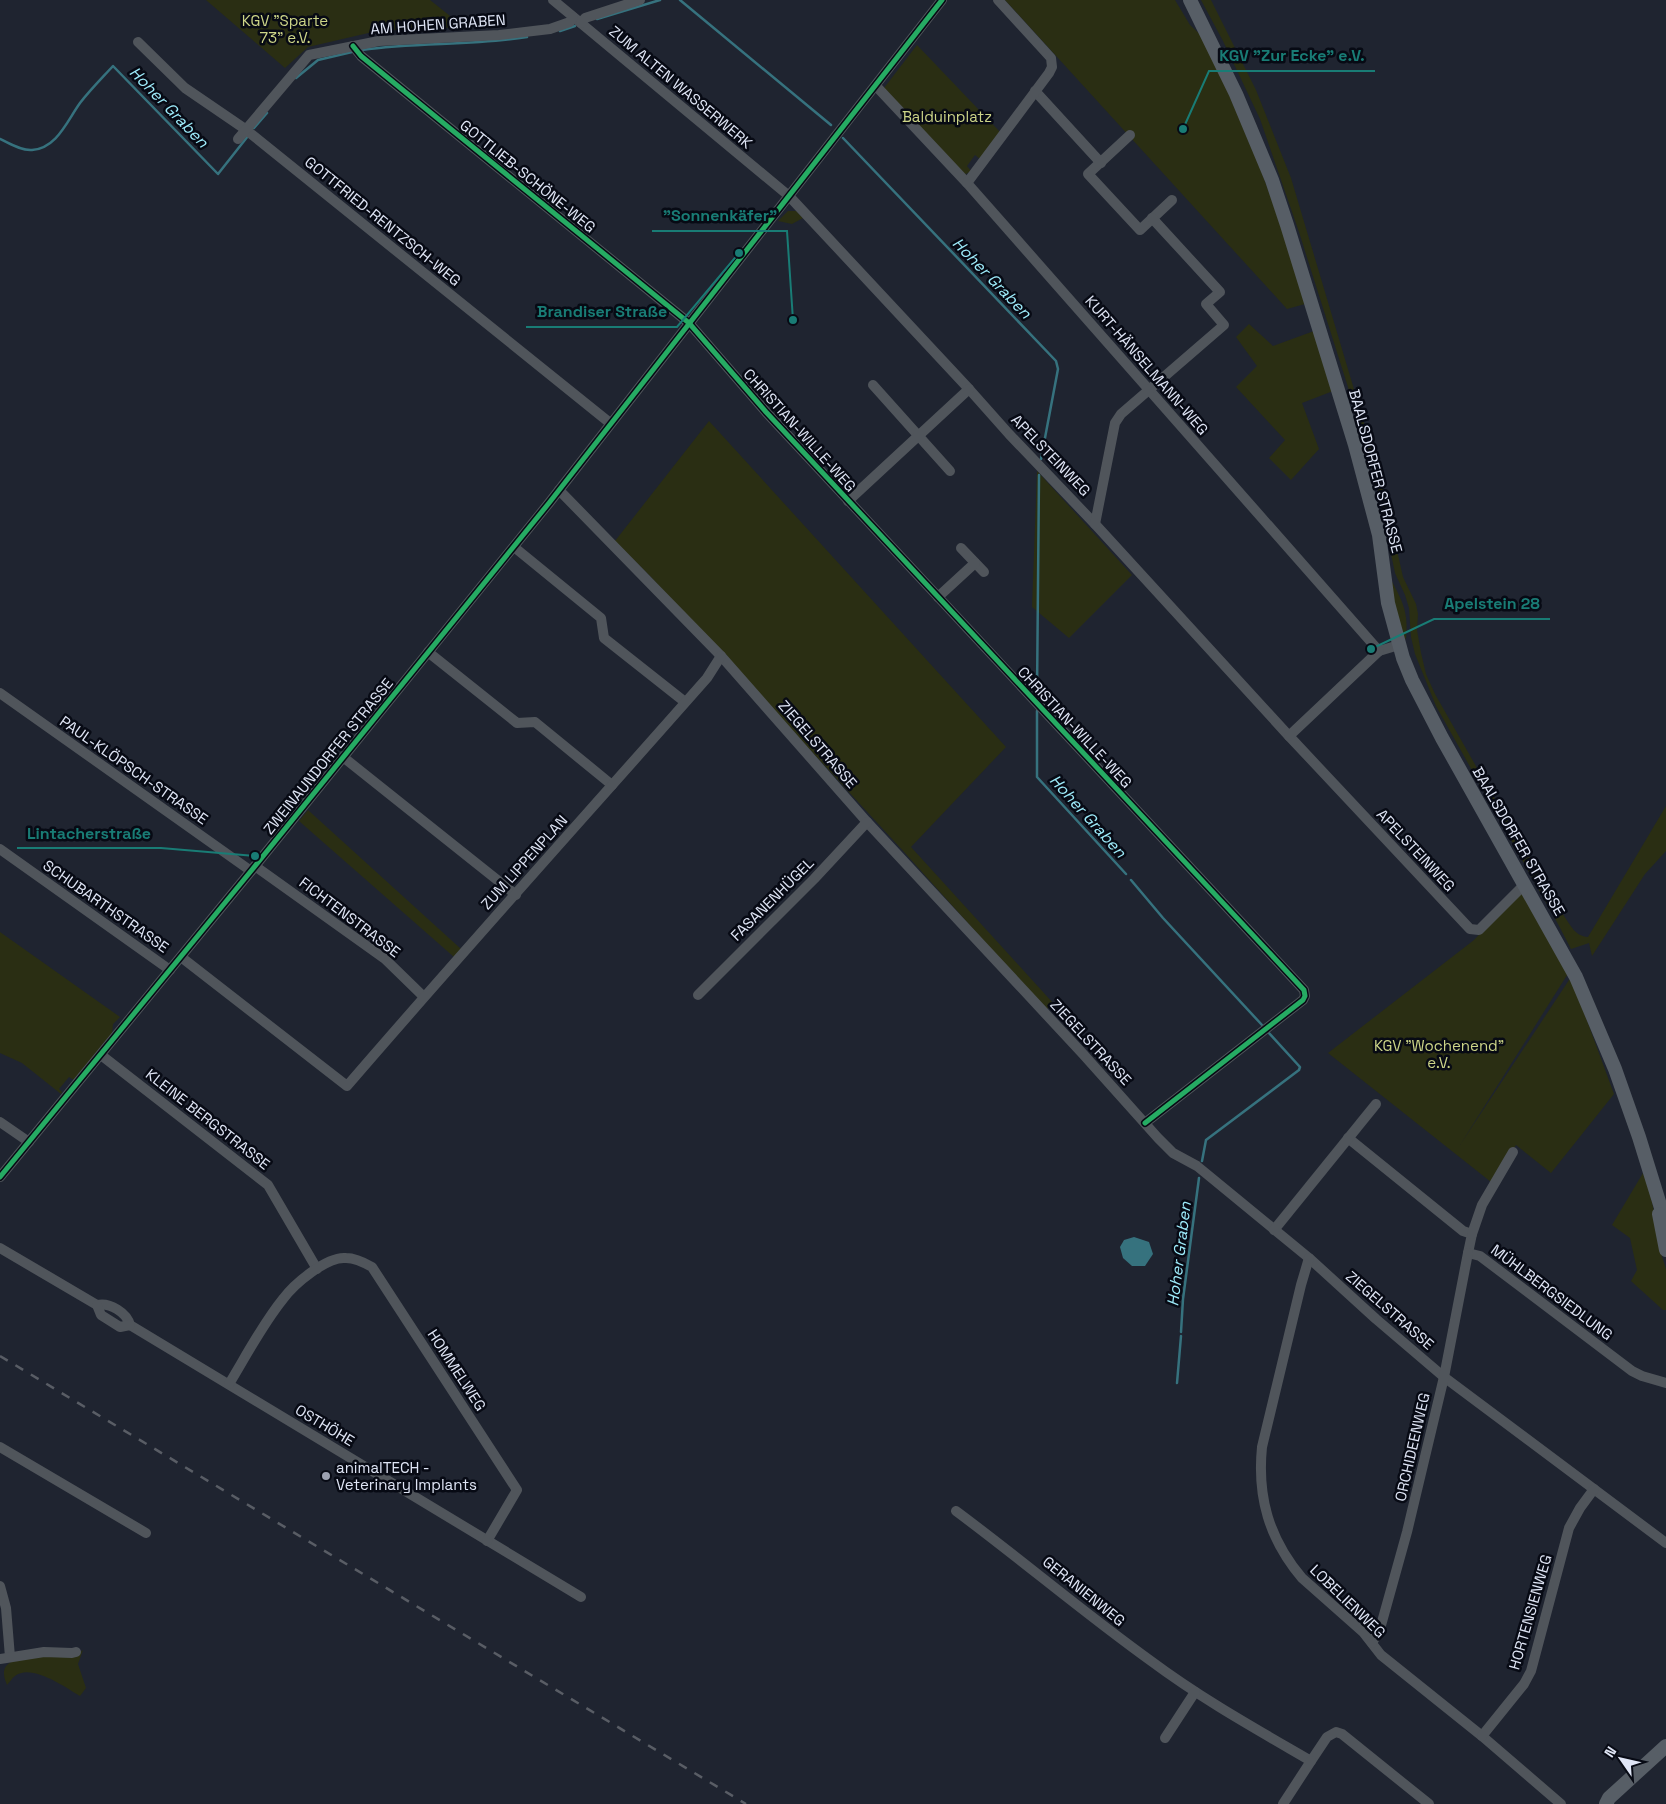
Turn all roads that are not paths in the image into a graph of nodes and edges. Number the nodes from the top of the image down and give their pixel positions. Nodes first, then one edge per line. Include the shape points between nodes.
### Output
1 (554, 0) edge
2 (640, 0) edge
3 (942, 0) edge
4 (998, 0) edge
5 (1190, 1) edge
6 (577, 20) junction
7 (138, 42) dead end
8 (352, 46) junction
9 (876, 86) junction
10 (1036, 91) junction
11 (245, 129) junction
12 (1130, 135) dead end
13 (238, 139) dead end
14 (1101, 163) junction
15 (967, 183) junction
16 (789, 196) junction
17 (1172, 200) dead end
18 (1152, 218) junction
19 (689, 323) junction
20 (872, 386) dead end
21 (969, 388) junction
22 (1149, 391) junction
23 (610, 423) junction
24 (918, 436) junction
25 (950, 471) dead end
26 (559, 490) junction
27 (848, 501) junction
28 (1095, 524) junction
29 (514, 547) junction
30 (961, 548) dead end
31 (975, 562) junction
32 (984, 572) dead end
33 (938, 597) junction
34 (1399, 645) junction
35 (1379, 651) junction
36 (428, 652) junction
37 (721, 656) junction
38 (0, 693) edge
39 (685, 702) junction
40 (1289, 736) junction
41 (343, 757) junction
42 (612, 785) junction
43 (867, 822) junction
44 (0, 849) edge
45 (253, 869) junction
46 (1525, 884) junction
47 (516, 895) junction
48 (181, 957) junction
49 (170, 970) junction
50 (698, 995) dead end
51 (423, 996) junction
52 (101, 1054) junction
53 (1376, 1104) dead end
54 (0, 1122) edge
55 (1146, 1123) junction
56 (1348, 1138) junction
57 (29, 1142) junction
58 (1513, 1152) dead end
59 (0, 1177) edge
60 (1654, 1184) junction
61 (1666, 1224) edge
62 (1274, 1230) junction
63 (1472, 1234) junction
64 (0, 1248) edge
65 (1666, 1250) edge
66 (1468, 1253) junction
67 (1309, 1258) junction
68 (317, 1269) junction
69 (1444, 1377) junction
70 (1666, 1383) edge
71 (229, 1384) junction
72 (0, 1447) edge
73 (1594, 1489) junction
74 (956, 1511) dead end
75 (146, 1533) dead end
76 (487, 1541) junction
77 (1666, 1543) edge
78 (0, 1586) edge
79 (581, 1598) dead end
80 (1372, 1643) junction
81 (76, 1652) dead end
82 (5, 1658) edge
83 (1195, 1692) junction
84 (1482, 1736) junction
85 (1165, 1738) dead end
86 (1666, 1746) edge
87 (1312, 1761) junction
88 (1284, 1804) edge
89 (1429, 1804) edge
90 (1562, 1804) edge
91 (1606, 1804) edge

1 - 6 street, ZUM ALTEN WASSERWERK
2 - 6 street, AM HOHEN GRABEN
3 - 9 street, ZWEINAUNDORFER STRASSE
4 - 10 street via 1051,58 1052,67
5 - 34 main road, BAALSDORFER STRASSE via 1236,94 1287,225 1355,445 1379,535 1388,603
6 - 8 street, AM HOHEN GRABEN via 550,29 508,34 379,41
6 - 16 street, ZUM ALTEN WASSERWERK
7 - 11 street, GOTTFRIED-RENTZSCH-WEG via 185,88
8 - 11 street, AM HOHEN GRABEN via 309,55
8 - 19 street, GOTTLIEB-SCHÖNE-WEG
9 - 15 street, KURT-HÄNSELMANN-WEG
9 - 16 street, ZWEINAUNDORFER STRASSE
10 - 14 street
10 - 15 street
11 - 13 street, AM HOHEN GRABEN
11 - 23 street, GOTTFRIED-RENTZSCH-WEG
12 - 14 street
14 - 18 street via 1088,174 1140,230
15 - 22 street, KURT-HÄNSELMANN-WEG
16 - 19 street, ZWEINAUNDORFER STRASSE
16 - 21 street, APELSTEINWEG
17 - 18 street
18 - 22 street via 1220,292 1206,304 1224,325
19 - 23 street, ZWEINAUNDORFER STRASSE
19 - 27 street, CHRISTIAN-WILLE-WEG
20 - 24 street
21 - 24 street
21 - 28 street, APELSTEINWEG via 1008,434
22 - 28 street via 1115,423
22 - 35 street, KURT-HÄNSELMANN-WEG
23 - 26 street, ZWEINAUNDORFER STRASSE
24 - 25 street
24 - 27 street
26 - 29 street, ZWEINAUNDORFER STRASSE
26 - 37 street, ZIEGELSTRASSE
27 - 33 street, CHRISTIAN-WILLE-WEG
28 - 40 street, APELSTEINWEG
29 - 36 street, ZWEINAUNDORFER STRASSE
29 - 39 street via 601,618 604,638
30 - 31 street
31 - 32 street
31 - 33 street
33 - 55 street, CHRISTIAN-WILLE-WEG via 1304,990 1303,1000
34 - 35 street
34 - 46 main road, BAALSDORFER STRASSE via 1412,680 1442,738
35 - 40 street
36 - 41 street, ZWEINAUNDORFER STRASSE
36 - 42 street via 517,723 535,722
37 - 39 street, ZUM LIPPENPLAN
37 - 43 street, ZIEGELSTRASSE
38 - 45 street, PAUL-KLÖPSCH-STRASSE
39 - 42 street, ZUM LIPPENPLAN
40 - 46 street, APELSTEINWEG via 1470,929 1479,930
41 - 45 street, ZWEINAUNDORFER STRASSE
41 - 47 street
42 - 47 street, ZUM LIPPENPLAN
43 - 50 street, FASANENHÜGEL
43 - 55 street, ZIEGELSTRASSE
44 - 49 street, SCHUBARTHSTRASSE
45 - 48 street, ZWEINAUNDORFER STRASSE
45 - 51 street, FICHTENSTRASSE via 385,959
46 - 60 main road, BAALSDORFER STRASSE via 1576,977 1615,1069
47 - 51 street, ZUM LIPPENPLAN
48 - 49 street, ZWEINAUNDORFER STRASSE
48 - 51 street, ZUM LIPPENPLAN via 347,1086
49 - 52 street, ZWEINAUNDORFER STRASSE
52 - 57 street, ZWEINAUNDORFER STRASSE
52 - 68 street, KLEINE BERGSTRASSE via 268,1185
53 - 56 street
54 - 57 street
55 - 62 street, ZIEGELSTRASSE via 1173,1153 1197,1166
56 - 62 street
56 - 63 street
57 - 59 street, ZWEINAUNDORFER STRASSE
58 - 63 street via 1482,1205
60 - 61 main road, BAALSDORFER STRASSE
60 - 65 main road, BAALSDORFER STRASSE
62 - 67 street, ZIEGELSTRASSE
63 - 66 street, MÜHLBERGSIEDLUNG
64 - 71 street, OSTHÖHE via 97,1305 106,1304 127,1316 130,1325
66 - 69 street, ORCHIDEENWEG
66 - 70 street, MÜHLBERGSIEDLUNG via 1480,1256 1632,1371
67 - 69 street, ZIEGELSTRASSE
67 - 80 street, LOBELIENWEG via 1262,1447 1261,1492 1272,1531 1293,1568
68 - 71 street via 284,1297
68 - 76 street, HOMMELWEG via 346,1257 372,1267 517,1490
69 - 73 street, ZIEGELSTRASSE
69 - 80 street, ORCHIDEENWEG via 1405,1540 1380,1629
71 - 76 street, OSTHÖHE
72 - 75 street
73 - 77 street, ZIEGELSTRASSE
73 - 84 street, HORTENSIENWEG via 1569,1528 1531,1671
74 - 83 street, GERANIENWEG
76 - 79 street, OSTHÖHE
78 - 82 street via 6,1608
80 - 84 street, LOBELIENWEG via 1382,1655
81 - 82 street via 44,1652
83 - 85 street
83 - 87 street, GERANIENWEG via 1251,1728
84 - 90 street, LOBELIENWEG
86 - 91 main road
87 - 88 street
87 - 89 street via 1327,1738 1336,1732 1342,1734

